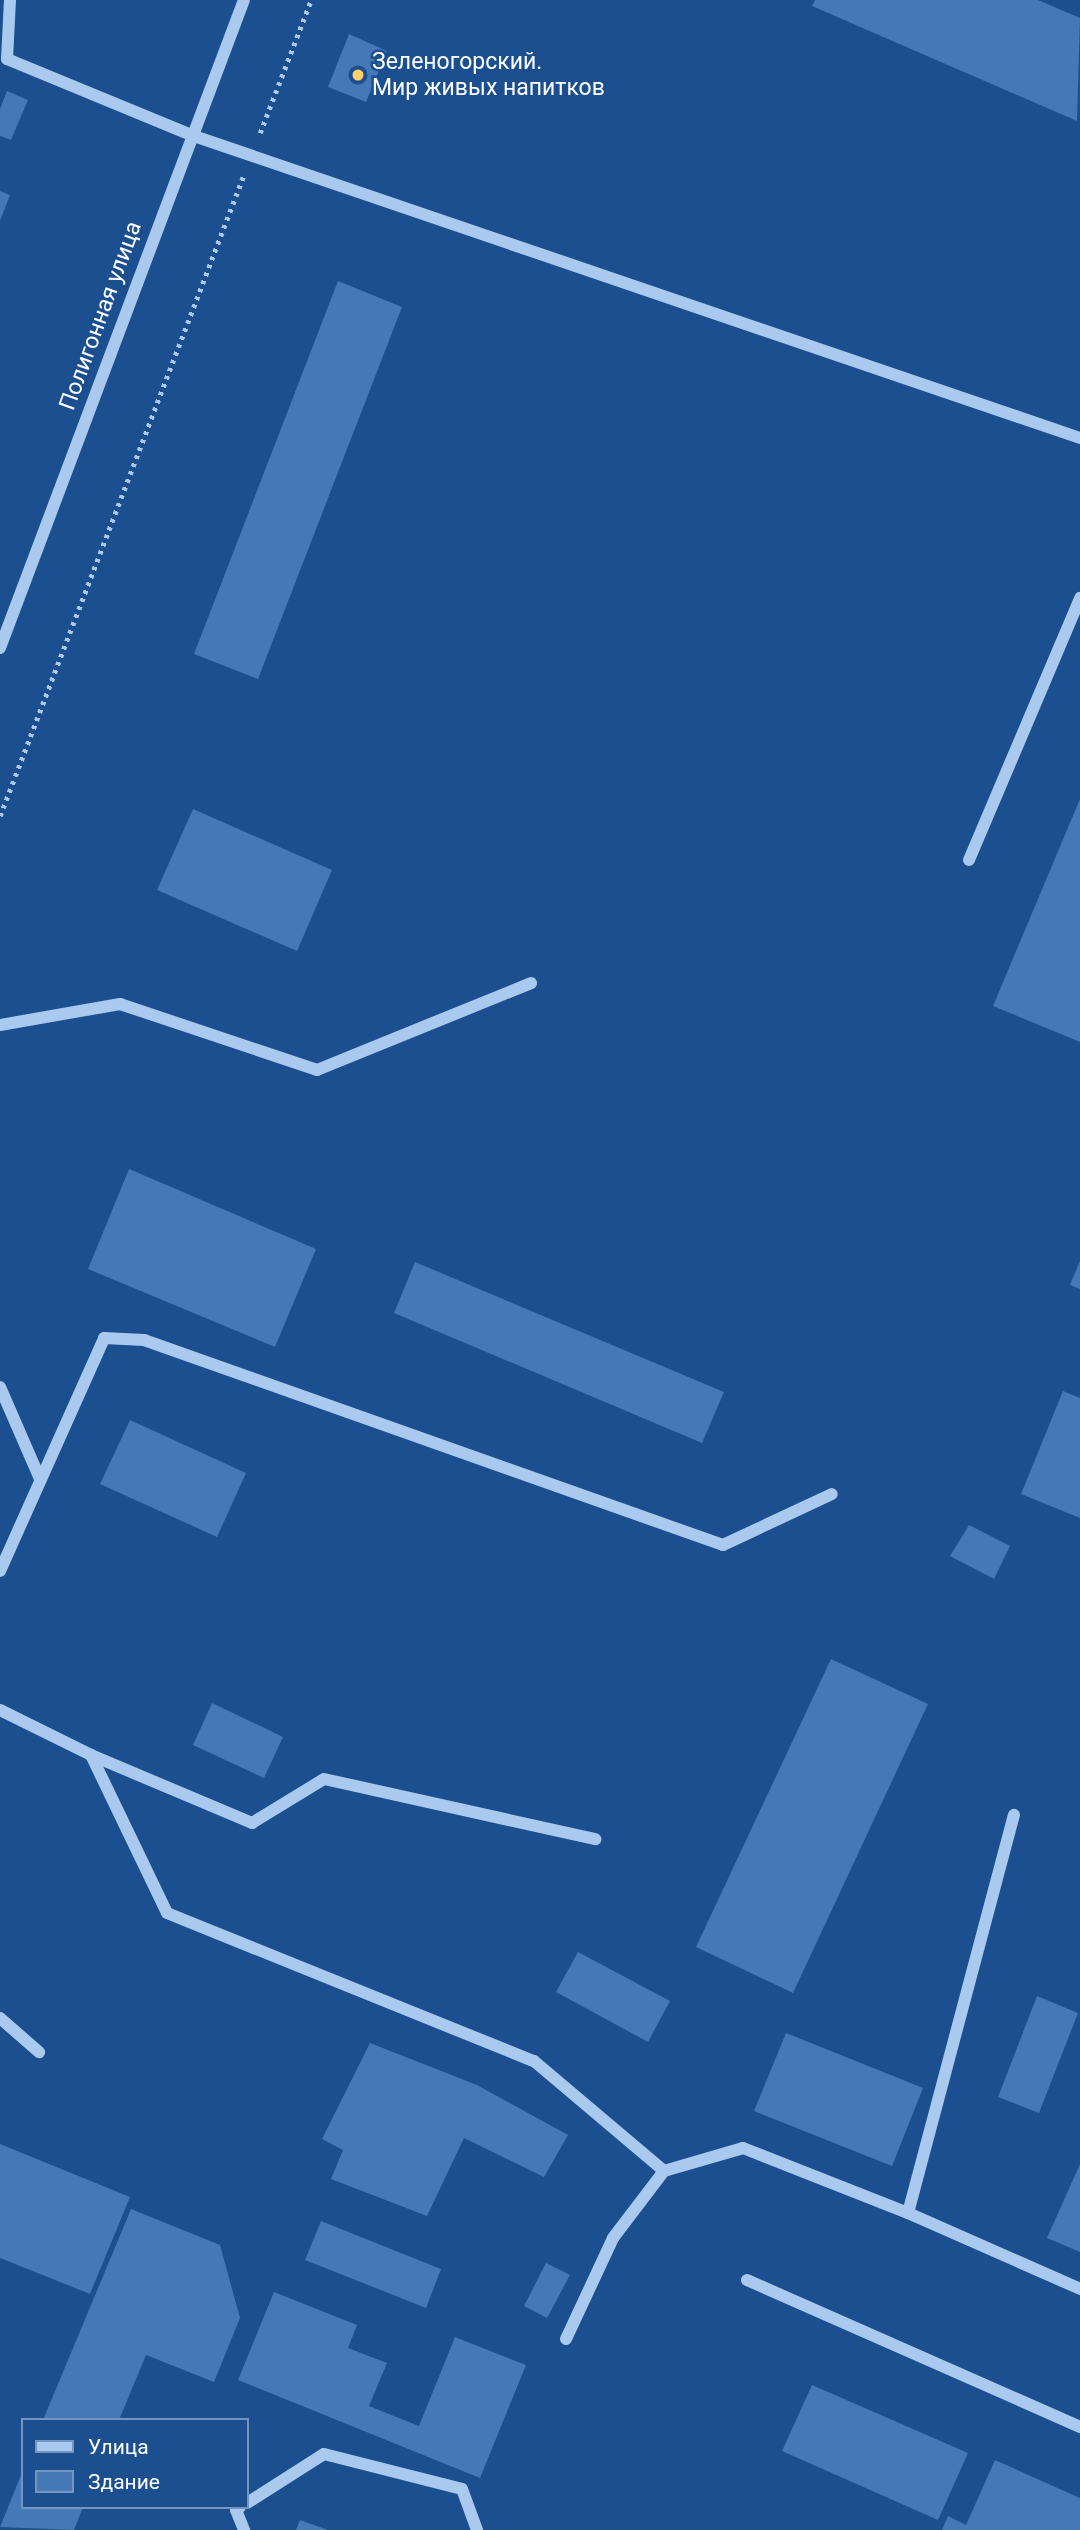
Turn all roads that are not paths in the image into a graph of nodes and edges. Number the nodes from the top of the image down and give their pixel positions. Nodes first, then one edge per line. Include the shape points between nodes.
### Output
1 (10, 0) edge
2 (244, 0) edge
3 (191, 135) junction
4 (1080, 438) edge
5 (1080, 598) edge
6 (0, 648) edge
7 (969, 860) dead end
8 (531, 983) dead end
9 (0, 1025) edge
10 (0, 1387) edge
11 (40, 1479) junction
12 (832, 1494) dead end
13 (0, 1571) edge
14 (0, 1710) edge
15 (91, 1755) junction
16 (1014, 1815) dead end
17 (595, 1839) dead end
18 (0, 2018) edge
19 (39, 2052) dead end
20 (664, 2171) junction
21 (908, 2213) junction
22 (747, 2280) dead end
23 (1080, 2289) edge
24 (566, 2339) dead end
25 (1080, 2427) edge
26 (248, 2502) edge
27 (237, 2509) edge
28 (244, 2530) edge
29 (477, 2530) edge

1 - 3 lane via 8,59
2 - 3 lane, Полигонная улица
3 - 4 lane
3 - 6 lane, Полигонная улица
5 - 7 lane
8 - 9 lane via 317,1070 120,1004
10 - 11 lane
11 - 12 lane via 104,1338 145,1340 723,1545
11 - 13 lane
14 - 15 lane
15 - 17 lane via 252,1823 324,1779
15 - 20 lane via 167,1913 534,2061
16 - 21 lane
18 - 19 lane
20 - 21 lane via 743,2148
20 - 24 lane via 613,2238
21 - 23 lane
22 - 25 lane
26 - 29 lane via 324,2454 462,2489
27 - 28 lane

